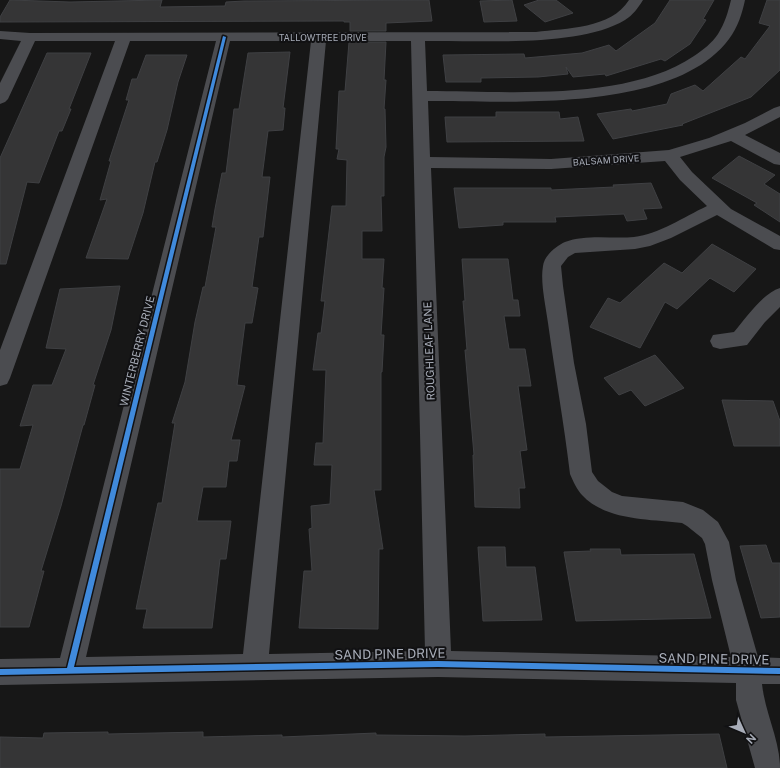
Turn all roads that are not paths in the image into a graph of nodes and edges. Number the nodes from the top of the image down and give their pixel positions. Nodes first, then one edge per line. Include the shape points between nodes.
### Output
1 (636, 0) edge
2 (738, 0) edge
3 (0, 35) edge
4 (30, 37) junction
5 (124, 37) junction
6 (224, 37) junction
7 (319, 37) junction
8 (418, 37) junction
9 (5, 79) edge
10 (420, 96) junction
11 (0, 99) edge
12 (780, 111) edge
13 (732, 135) junction
14 (669, 155) junction
15 (780, 160) edge
16 (423, 162) junction
17 (719, 207) junction
18 (780, 244) edge
19 (780, 295) edge
20 (720, 341) dead end
21 (0, 378) edge
22 (438, 664) junction
23 (255, 667) junction
24 (70, 670) junction
25 (748, 670) junction
26 (780, 671) edge
27 (0, 672) edge
28 (768, 768) edge

1 - 8 street, TALLOWTREE DRIVE via 628,11 613,20 584,30 514,36
2 - 10 street via 733,22 710,51 699,60 673,73 644,83 614,90 563,96
3 - 4 street, TALLOWTREE DRIVE
4 - 5 street, TALLOWTREE DRIVE
4 - 9 street
5 - 6 street, TALLOWTREE DRIVE
5 - 21 street
6 - 7 street, TALLOWTREE DRIVE
6 - 24 street, WINTERBERRY DRIVE
7 - 8 street, TALLOWTREE DRIVE
7 - 23 street
8 - 10 street, ROUGHLEAF LANE
9 - 11 street
10 - 16 street, ROUGHLEAF LANE
12 - 13 street, BALSAM DRIVE
13 - 14 street, BALSAM DRIVE
13 - 15 street
14 - 16 street, BALSAM DRIVE via 551,164
14 - 17 street via 686,176
16 - 22 street, ROUGHLEAF LANE
17 - 18 street via 744,225
17 - 25 street via 650,240 571,247 561,252 552,265 553,286 581,474 590,488 604,499 621,506 683,513 695,518 710,530 717,542 724,580
19 - 20 street via 740,339
22 - 23 street, SAND PINE DRIVE
22 - 25 street, SAND PINE DRIVE
23 - 24 street, SAND PINE DRIVE
24 - 27 street, SAND PINE DRIVE
25 - 26 street, SAND PINE DRIVE
25 - 28 street via 750,700

